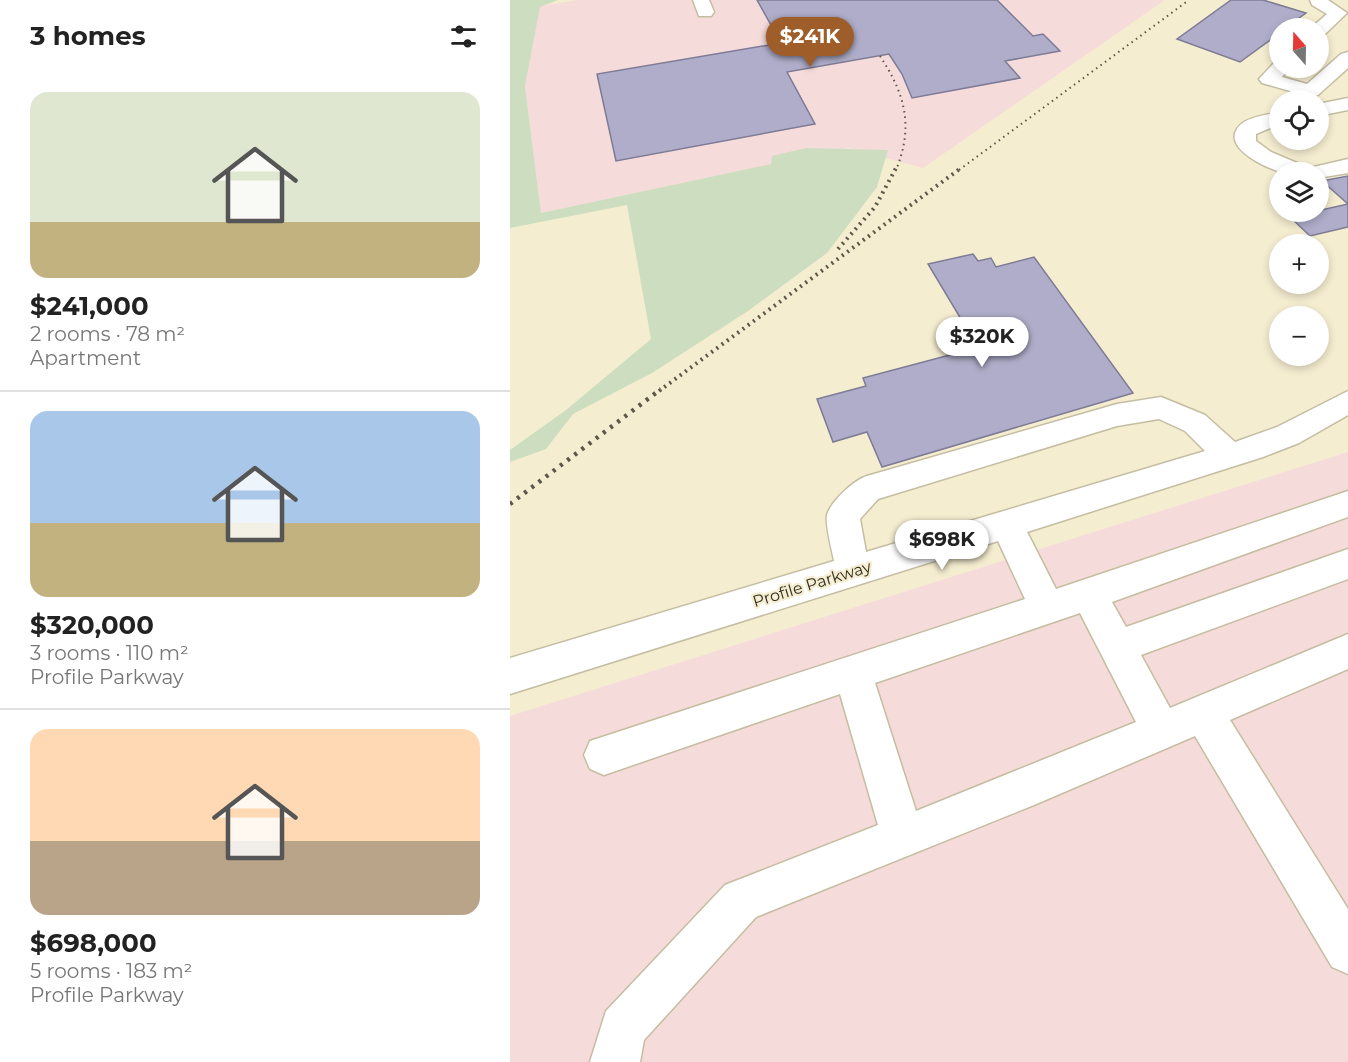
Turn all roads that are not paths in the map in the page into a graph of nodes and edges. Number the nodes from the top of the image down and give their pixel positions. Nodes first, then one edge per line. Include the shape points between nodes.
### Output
1 (1318, 1) edge
2 (1343, 16) edge
3 (1329, 24) edge
4 (1348, 58) edge
5 (1329, 75) edge
6 (1270, 78) edge
7 (1326, 78) edge
8 (1348, 104) edge
9 (1329, 108) edge
10 (1269, 121) edge
11 (1276, 162) edge
12 (1348, 166) edge
13 (1329, 170) edge
14 (1348, 402) edge
15 (1230, 456) junction
16 (1348, 504) edge
17 (1006, 524) junction
18 (1348, 564) edge
19 (854, 571) junction
20 (1089, 594) junction
21 (1047, 607) junction
22 (1117, 647) junction
23 (1348, 651) edge
24 (853, 673) junction
25 (510, 676) edge
26 (1203, 713) junction
27 (1162, 731) junction
28 (604, 755) dead end
29 (903, 837) junction
30 (1348, 951) edge
31 (615, 1062) edge

1 - 2 street
2 - 3 street
4 - 5 street
6 - 7 street via 1311,91
8 - 9 street
10 - 11 street via 1246,131 1246,143
12 - 13 street
14 - 15 street, Profile Parkway via 1288,435
15 - 17 street, Profile Parkway
15 - 19 street via 1195,423 1161,408 1117,415 867,489 843,516
16 - 20 street
17 - 19 street, Profile Parkway
17 - 21 street
18 - 22 street
19 - 25 street, Profile Parkway
20 - 21 street
20 - 22 street
21 - 24 street
22 - 27 street
23 - 26 street
24 - 28 street
24 - 29 street
26 - 27 street
26 - 30 street
27 - 29 street
29 - 31 street via 741,901 623,1028

